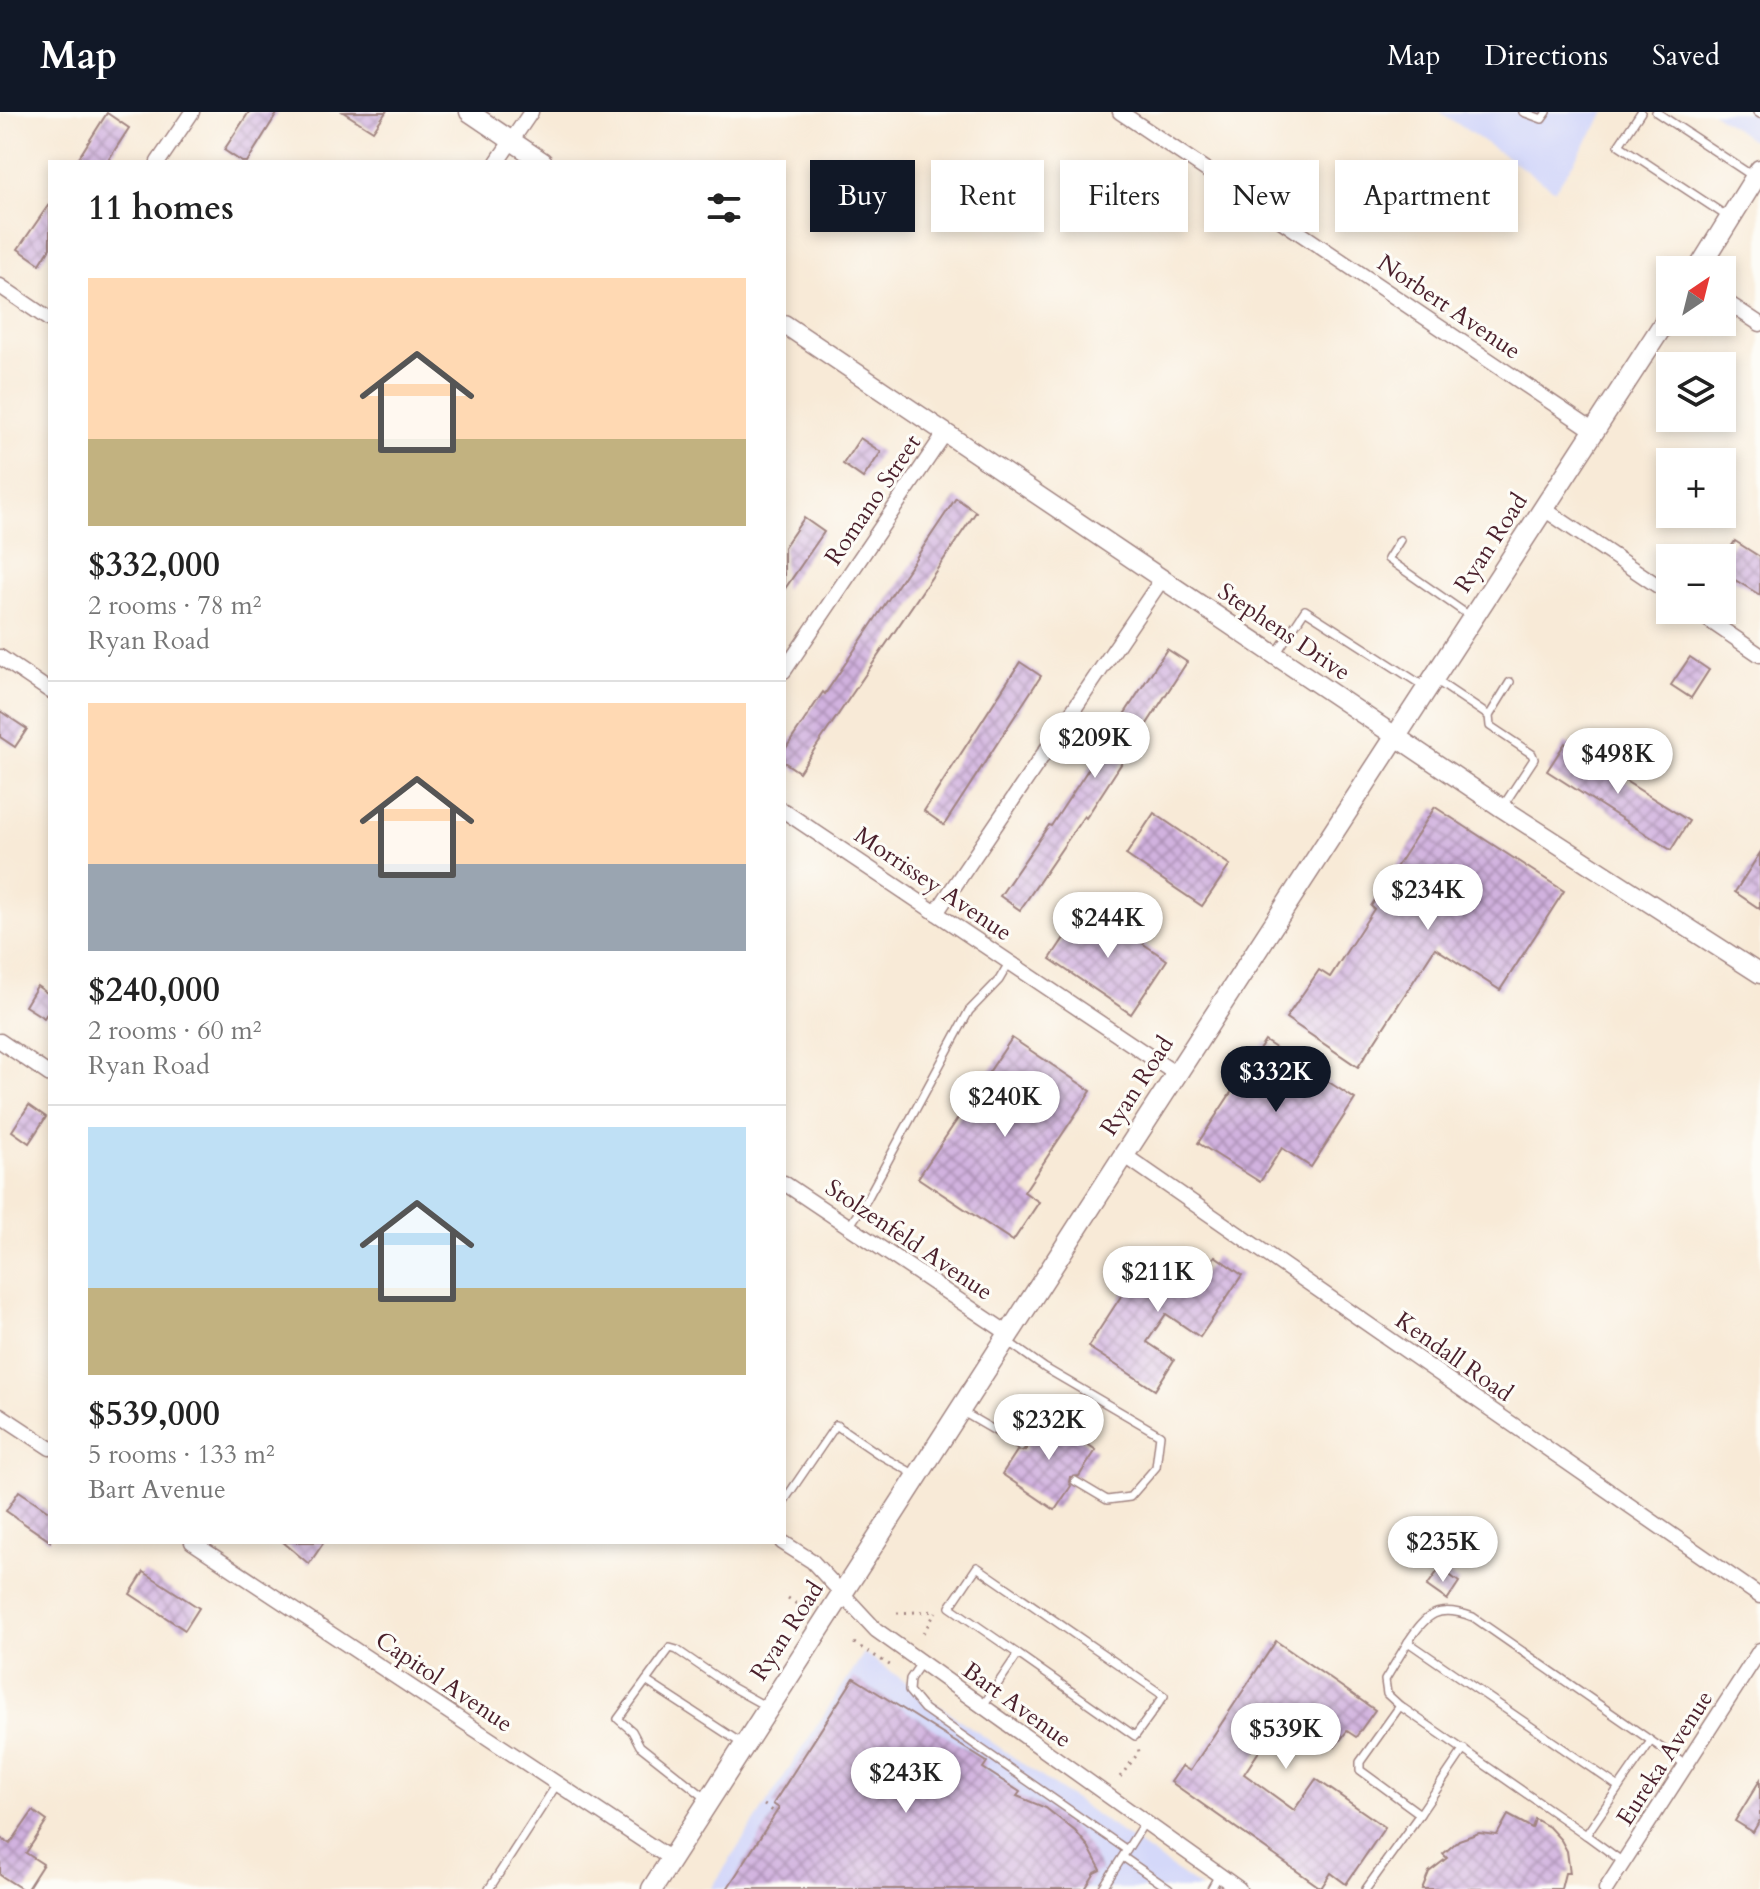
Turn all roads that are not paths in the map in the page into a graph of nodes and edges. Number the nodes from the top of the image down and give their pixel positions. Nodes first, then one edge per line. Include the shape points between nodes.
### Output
1 (192, 112) edge
2 (469, 112) edge
3 (531, 112) edge
4 (1120, 112) edge
5 (1523, 112) edge
6 (1547, 112) edge
7 (1641, 112) edge
8 (1656, 112) edge
9 (512, 141) junction
10 (159, 160) edge
11 (498, 160) edge
12 (540, 160) edge
13 (1758, 174) edge
14 (1730, 218) junction
15 (1707, 256) edge
16 (0, 286) edge
17 (1736, 308) edge
18 (48, 319) edge
19 (1760, 324) edge
20 (786, 325) edge
21 (1656, 336) edge
22 (1594, 431) junction
23 (945, 433) junction
24 (1544, 509) junction
25 (1400, 540) dead end
26 (1162, 579) junction
27 (1656, 585) edge
28 (1472, 618) junction
29 (1715, 624) edge
30 (1276, 655) junction
31 (1760, 655) edge
32 (0, 657) edge
33 (786, 668) edge
34 (1510, 682) dead end
35 (1430, 684) junction
36 (48, 690) edge
37 (1489, 716) junction
38 (1396, 736) junction
39 (1502, 808) junction
40 (786, 812) edge
41 (936, 913) junction
42 (1010, 962) junction
43 (1760, 974) edge
44 (0, 1041) edge
45 (48, 1074) edge
46 (1176, 1074) junction
47 (1124, 1155) junction
48 (786, 1184) edge
49 (849, 1227) junction
50 (1007, 1337) junction
51 (960, 1410) junction
52 (0, 1415) edge
53 (1021, 1446) dead end
54 (48, 1447) edge
55 (918, 1476) junction
56 (1075, 1481) dead end
57 (786, 1498) edge
58 (195, 1544) edge
59 (785, 1544) edge
60 (841, 1594) junction
61 (1760, 1596) edge
62 (1408, 1642) junction
63 (1760, 1650) edge
64 (1018, 1654) junction
65 (921, 1663) junction
66 (646, 1681) junction
67 (1400, 1706) junction
68 (982, 1707) junction
69 (768, 1708) junction
70 (1651, 1741) junction
71 (745, 1745) junction
72 (1464, 1749) junction
73 (1686, 1765) junction
74 (557, 1784) junction
75 (1619, 1787) junction
76 (709, 1801) junction
77 (1420, 1814) junction
78 (1144, 1823) junction
79 (1586, 1835) junction
80 (1125, 1854) junction
81 (671, 1859) junction
82 (1623, 1862) junction
83 (1219, 1875) junction
84 (1163, 1887) edge
85 (489, 1889) edge
86 (652, 1889) edge
87 (1102, 1889) edge
88 (1211, 1889) edge
89 (1239, 1889) edge
90 (1366, 1889) edge
91 (1606, 1889) edge

1 - 10 street
2 - 9 street
3 - 9 street
4 - 22 street, Norbert Avenue
5 - 6 lane via 1542,119
7 - 14 lane via 1619,145
8 - 13 lane
9 - 11 street
9 - 12 street
13 - 14 main road
14 - 15 main road
16 - 18 street
17 - 19 street
20 - 23 street, Stephens Drive
21 - 22 main road, Ryan Road
22 - 24 main road, Ryan Road
23 - 26 street, Stephens Drive
23 - 33 street, Romano Street
24 - 27 street
24 - 28 main road, Ryan Road
25 - 28 lane via 1388,559
26 - 30 street, Stephens Drive
26 - 41 street
28 - 35 main road, Ryan Road
29 - 31 street
30 - 35 lane via 1305,610
30 - 38 street, Stephens Drive
32 - 36 street
34 - 37 lane
35 - 37 lane
35 - 38 main road, Ryan Road
37 - 39 lane via 1490,726 1534,759
38 - 39 street, Stephens Drive
38 - 46 main road, Ryan Road
39 - 43 street, Stephens Drive
40 - 41 street, Morrissey Avenue
41 - 42 street, Morrissey Avenue
42 - 46 street, Morrissey Avenue
42 - 49 lane via 969,1011
44 - 45 street
46 - 47 main road, Ryan Road
47 - 50 main road, Ryan Road
47 - 61 street, Kendall Road
48 - 49 street, Stolzenfeld Avenue
49 - 50 street, Stolzenfeld Avenue
50 - 51 main road, Ryan Road
50 - 56 lane via 1045,1368 1160,1435 1156,1467 1130,1497 1107,1500
51 - 53 lane
51 - 55 main road, Ryan Road
52 - 54 street
55 - 57 lane via 836,1425
55 - 60 main road, Ryan Road
58 - 74 street, Capitol Avenue
59 - 60 street, Bart Avenue via 812,1561
60 - 65 street, Bart Avenue via 876,1630
60 - 69 main road, Ryan Road
62 - 67 lane via 1385,1680 1387,1694
62 - 70 lane via 1435,1612 1473,1617
62 - 75 lane
63 - 73 street, Eureka Avenue
64 - 64 lane via 1135,1736 1164,1696 977,1567 950,1607
64 - 68 lane
65 - 68 street, Bart Avenue
65 - 80 lane via 909,1691 924,1709
66 - 69 lane via 670,1648
66 - 71 lane
66 - 76 lane via 618,1719 640,1746
67 - 72 lane
67 - 77 lane via 1360,1762 1360,1770
68 - 78 street, Bart Avenue
69 - 71 main road, Ryan Road
70 - 73 lane
70 - 75 lane
71 - 76 main road, Ryan Road
72 - 77 lane
72 - 79 lane
73 - 82 street, Eureka Avenue
74 - 81 street, Capitol Avenue
74 - 85 lane
75 - 79 lane
76 - 81 main road, Ryan Road
77 - 90 lane
78 - 80 lane
78 - 83 street, Bart Avenue
79 - 82 lane
80 - 84 lane
80 - 87 lane
81 - 86 main road, Ryan Road
82 - 91 street, Eureka Avenue
83 - 88 lane
83 - 89 street, Bart Avenue

